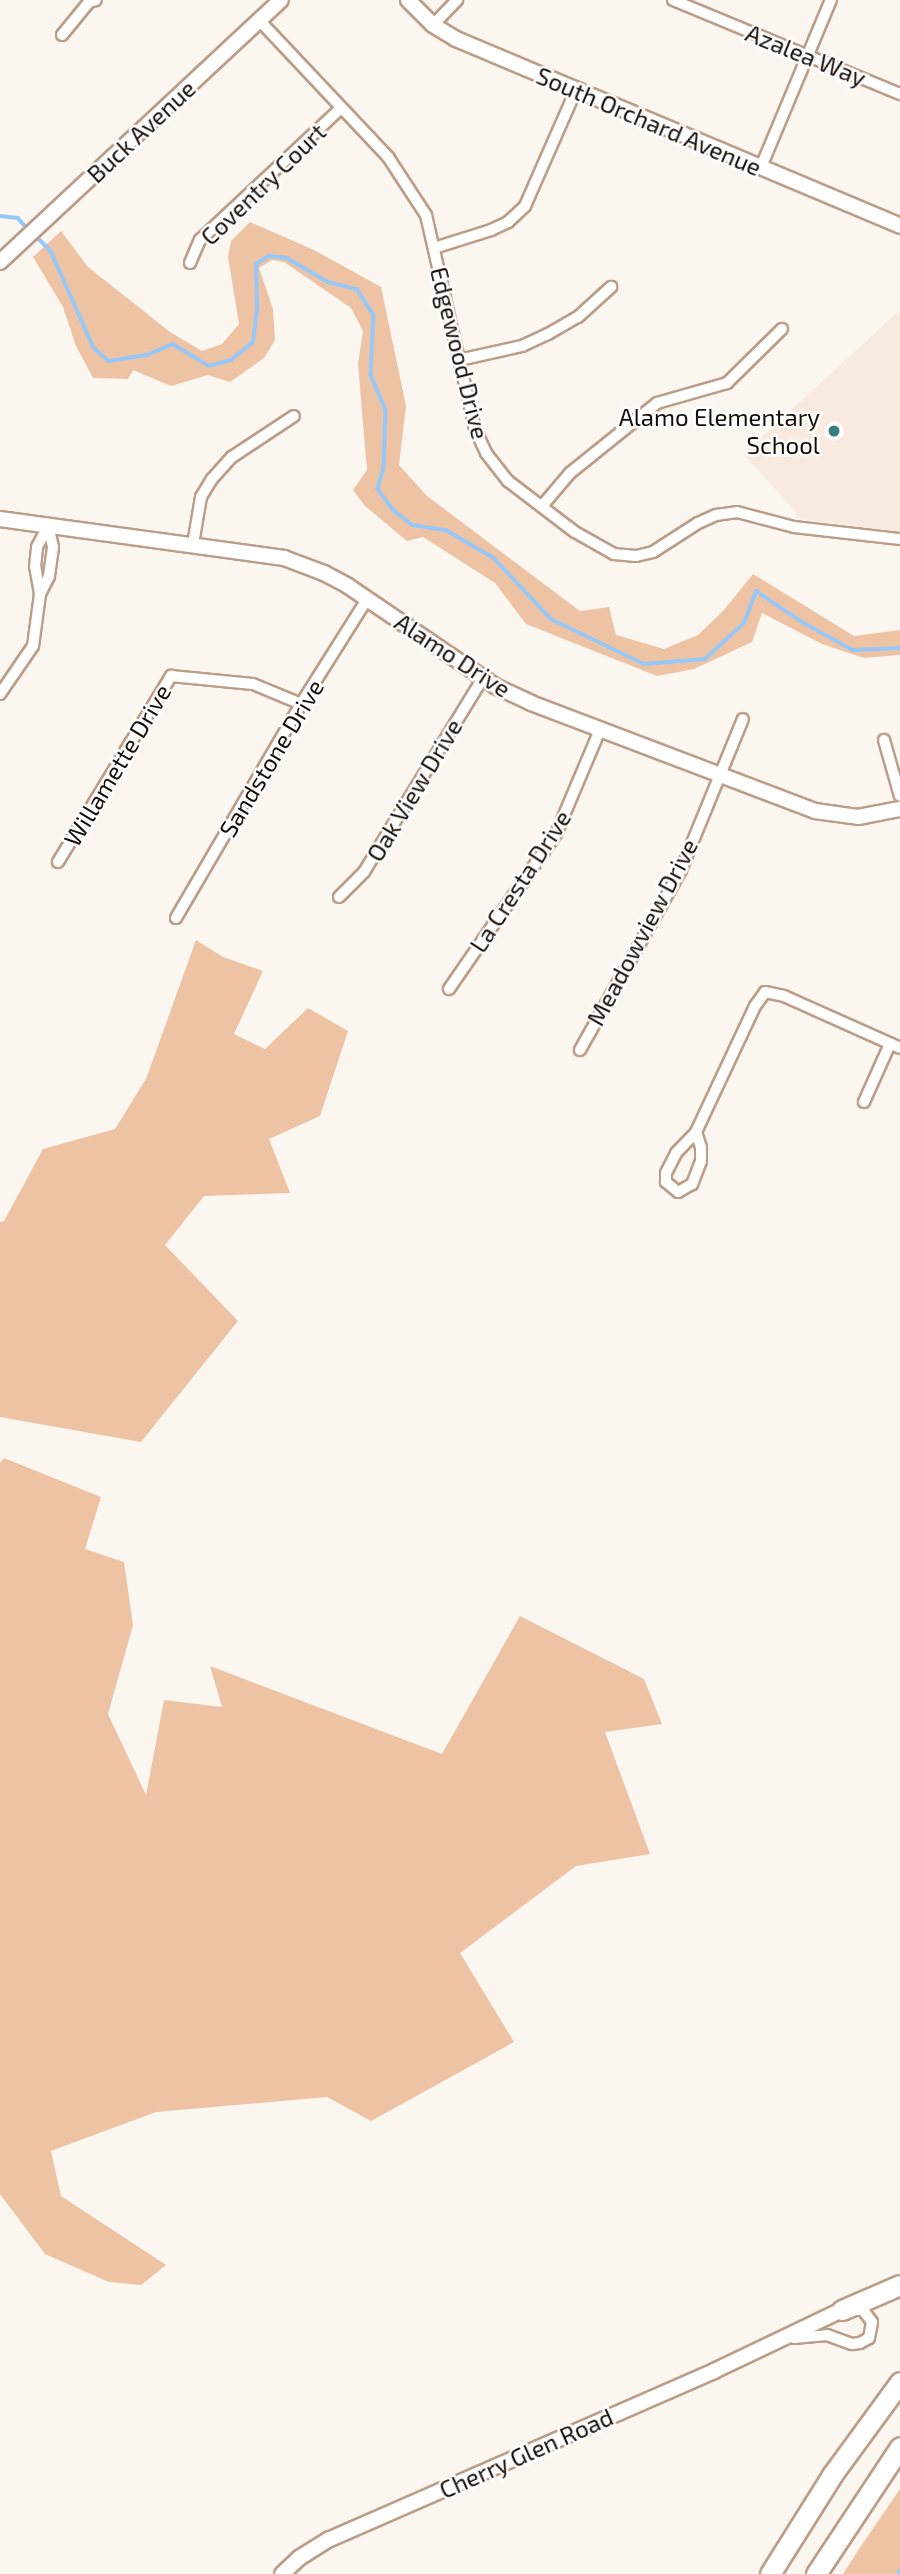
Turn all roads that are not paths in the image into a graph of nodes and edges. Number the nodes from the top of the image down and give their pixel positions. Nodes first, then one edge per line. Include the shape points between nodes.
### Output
1 (281, 0) edge
2 (408, 0) edge
3 (457, 0) edge
4 (673, 0) edge
5 (831, 0) edge
6 (90, 1) edge
7 (259, 20) junction
8 (433, 25) junction
9 (62, 35) dead end
10 (808, 57) junction
11 (576, 90) junction
12 (900, 94) edge
13 (341, 108) junction
14 (761, 167) junction
15 (900, 226) edge
16 (434, 248) junction
17 (0, 262) edge
18 (190, 264) dead end
19 (611, 288) dead end
20 (782, 329) dead end
21 (459, 360) junction
22 (294, 416) dead end
23 (542, 506) junction
24 (0, 519) edge
25 (48, 526) junction
26 (900, 539) edge
27 (193, 544) junction
28 (367, 599) junction
29 (483, 678) junction
30 (0, 694) edge
31 (301, 704) junction
32 (743, 719) dead end
33 (600, 730) junction
34 (884, 740) dead end
35 (718, 775) junction
36 (900, 796) edge
37 (900, 809) edge
38 (58, 862) dead end
39 (339, 897) dead end
40 (177, 918) dead end
41 (449, 989) dead end
42 (895, 1046) edge
43 (580, 1050) dead end
44 (864, 1102) dead end
45 (696, 1132) junction
46 (900, 2285) edge
47 (842, 2310) junction
48 (778, 2342) junction
49 (900, 2382) edge
50 (900, 2447) edge
51 (282, 2574) edge
52 (770, 2574) edge
53 (816, 2574) edge

1 - 7 street, Buck Avenue
2 - 8 street, South Orchard Avenue
3 - 8 street
4 - 10 street, Azalea Way
5 - 10 street
6 - 9 street
7 - 13 street, Edgewood Drive
7 - 17 street, Buck Avenue
8 - 11 street, South Orchard Avenue
10 - 12 street, Azalea Way
10 - 14 street
11 - 14 street, South Orchard Avenue
11 - 16 street via 525,206 491,230
13 - 16 street, Edgewood Drive via 405,179 426,215
13 - 18 street, Coventry Court via 200,240
14 - 15 street, South Orchard Avenue
16 - 21 street, Edgewood Drive
19 - 21 street via 578,317 548,334 522,346
20 - 23 street via 727,383 657,403 570,473
21 - 23 street, Edgewood Drive via 475,429 486,453 508,481
22 - 27 street via 232,457 212,479 201,497
23 - 26 street, Edgewood Drive via 596,546 625,555 653,552 698,523 737,512 794,527
24 - 25 street, Alamo Drive
25 - 27 street, Alamo Drive
25 - 30 street via 37,547 40,594 33,646
27 - 28 street, Alamo Drive via 284,558 324,573
28 - 29 street, Alamo Drive
28 - 31 street, Sandstone Drive
29 - 33 street, Alamo Drive via 507,693
29 - 39 street, Oak View Drive via 364,872
31 - 38 street, Willamette Drive via 253,684 171,676
31 - 40 street, Sandstone Drive
32 - 35 street, Meadowview Drive
33 - 35 street, Alamo Drive
33 - 41 street, La Cresta Drive via 556,834
34 - 36 street
35 - 37 street, Alamo Drive via 833,815 858,817
35 - 43 street, Meadowview Drive via 681,870
42 - 44 street
42 - 45 street via 784,996 765,992
45 - 45 street via 701,1161 692,1185 678,1192 666,1182 666,1173 676,1153
46 - 47 highway
47 - 48 street, Cherry Glen Road
47 - 48 street, Cherry Glen Road via 863,2311 869,2316 869,2338 852,2344 827,2334 807,2334
48 - 51 street, Cherry Glen Road via 330,2539
49 - 52 highway via 832,2475
50 - 53 highway

